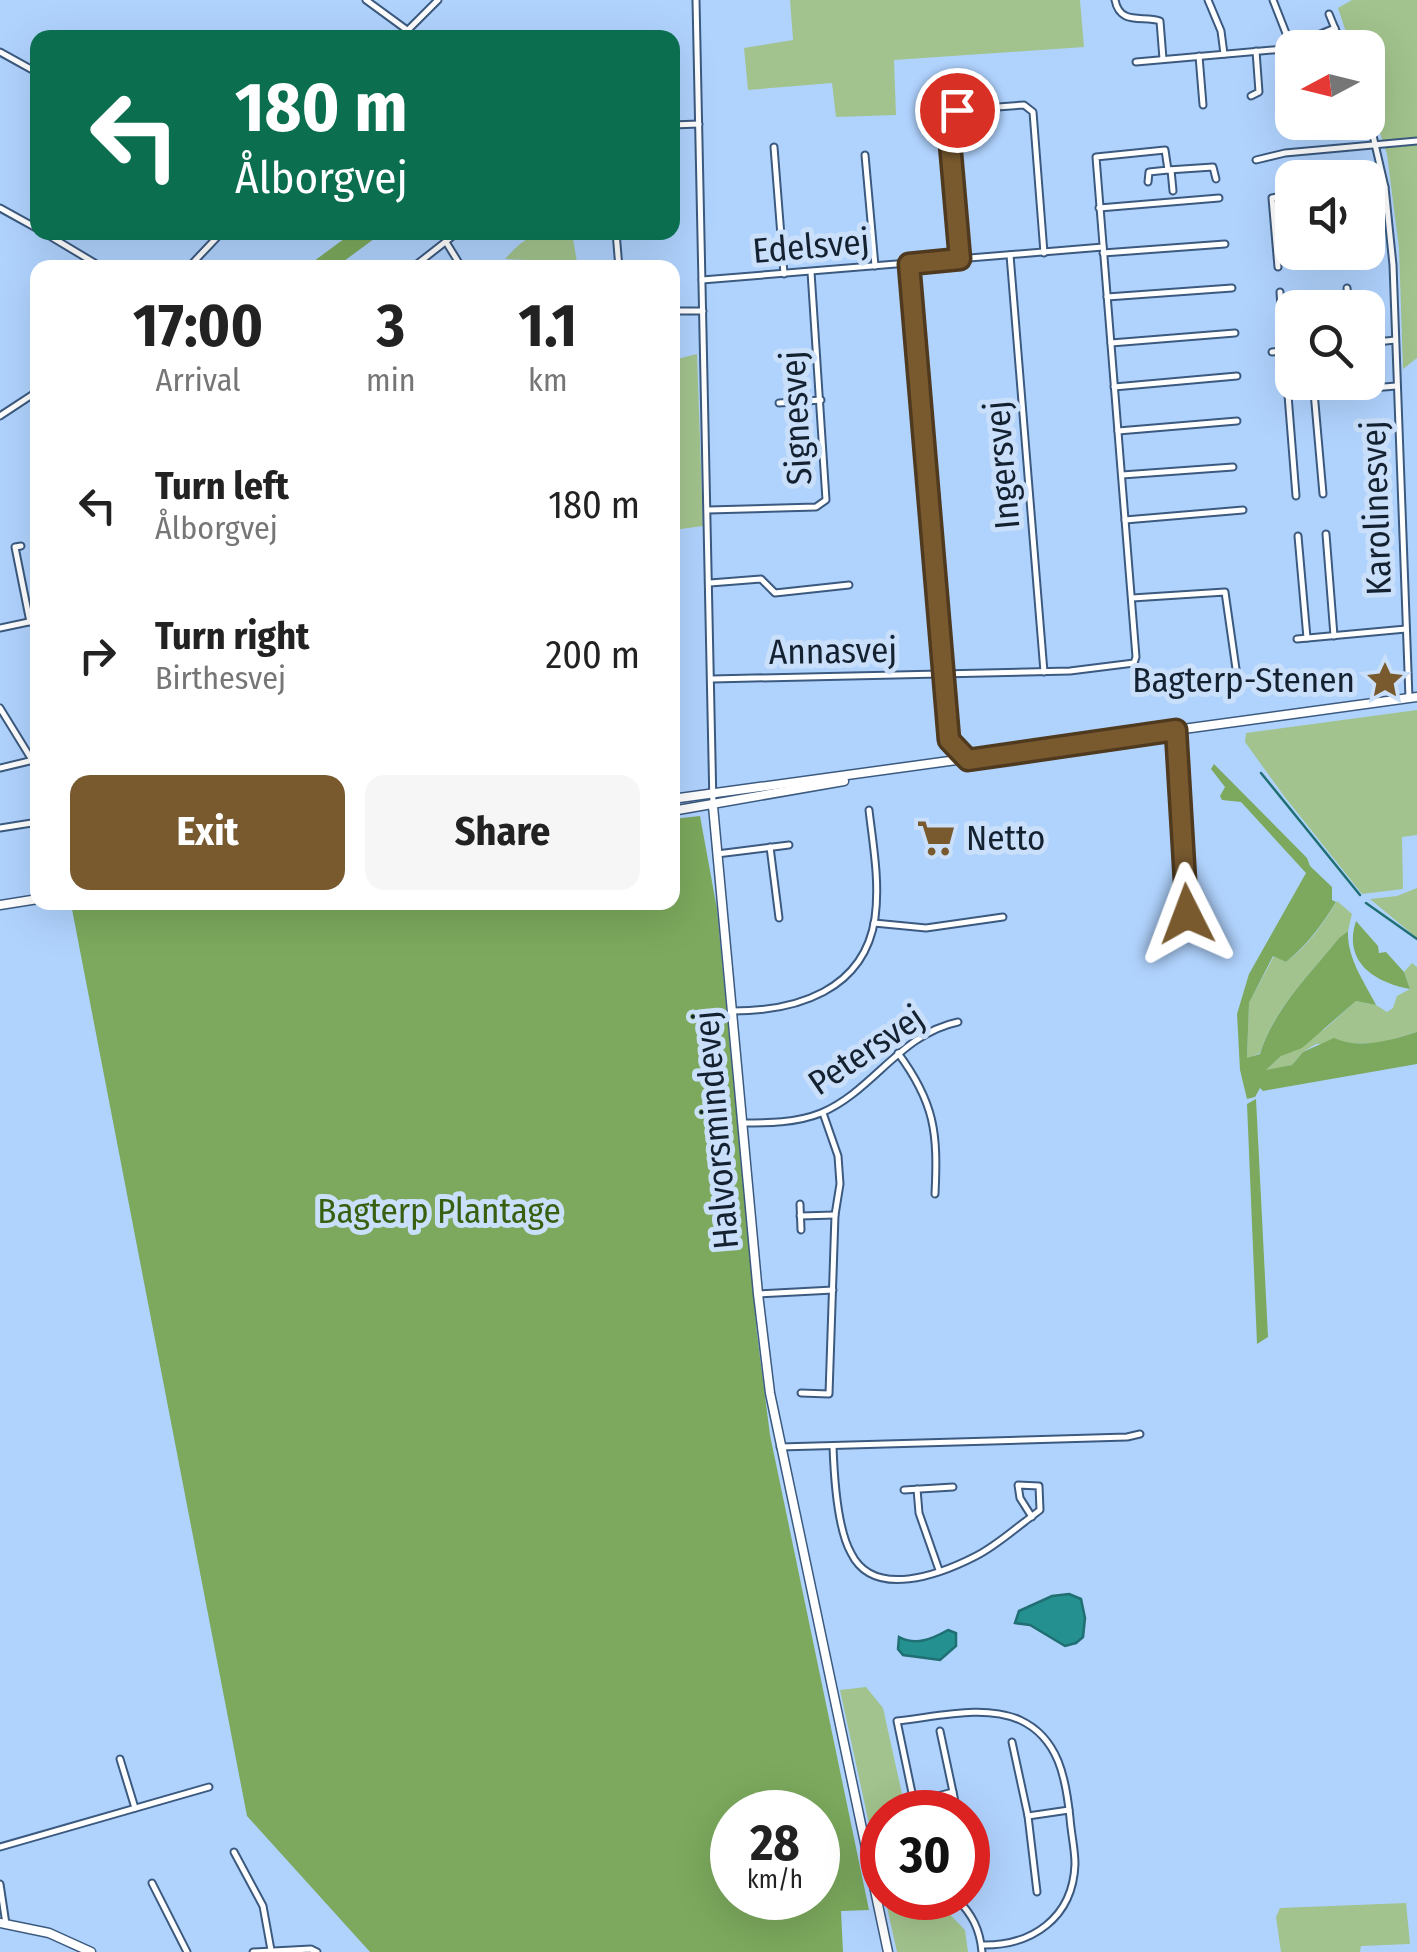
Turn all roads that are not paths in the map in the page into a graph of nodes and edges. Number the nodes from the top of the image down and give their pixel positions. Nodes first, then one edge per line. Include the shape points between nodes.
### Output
1 (366, 0) edge
2 (438, 0) edge
3 (696, 0) edge
4 (1115, 0) edge
5 (1208, 0) edge
6 (1272, 0) edge
7 (1329, 14) dead end
8 (1335, 28) joint
9 (407, 30) joint
10 (1284, 30) edge
11 (1331, 30) edge
12 (1275, 48) edge
13 (1256, 51) junction
14 (0, 52) edge
15 (1224, 54) junction
16 (1199, 56) junction
17 (1163, 59) junction
18 (1136, 62) dead end
19 (30, 69) edge
20 (1251, 96) dead end
21 (1203, 105) dead end
22 (698, 124) junction
23 (680, 125) edge
24 (1375, 140) edge
25 (1417, 141) edge
26 (1376, 144) junction
27 (774, 147) dead end
28 (865, 155) dead end
29 (1256, 160) dead end
30 (1379, 160) edge
31 (1170, 170) junction
32 (1216, 178) dead end
33 (1148, 182) dead end
34 (1385, 187) edge
35 (1173, 191) dead end
36 (1275, 197) edge
37 (1219, 198) dead end
38 (0, 208) edge
39 (1100, 208) junction
40 (30, 225) edge
41 (1275, 232) edge
42 (55, 240) edge
43 (214, 240) edge
44 (448, 240) edge
45 (446, 242) junction
46 (1225, 244) dead end
47 (1103, 250) junction
48 (1044, 253) junction
49 (1010, 255) junction
50 (960, 259) junction
51 (89, 260) edge
52 (196, 260) edge
53 (422, 260) edge
54 (457, 260) edge
55 (909, 264) junction
56 (874, 266) junction
57 (812, 272) junction
58 (784, 274) junction
59 (702, 280) junction
60 (1232, 288) dead end
61 (1107, 297) junction
62 (680, 310) edge
63 (703, 311) junction
64 (1235, 333) dead end
65 (1394, 340) junction
66 (1385, 341) edge
67 (1110, 343) junction
68 (1272, 352) dead end
69 (1275, 352) edge
70 (1238, 376) dead end
71 (1396, 386) junction
72 (1385, 387) edge
73 (1114, 388) junction
74 (30, 395) edge
75 (821, 400) junction
76 (1288, 400) edge
77 (1315, 400) edge
78 (779, 403) dead end
79 (0, 416) edge
80 (1237, 421) dead end
81 (1118, 431) junction
82 (1233, 467) dead end
83 (1122, 475) junction
84 (1323, 494) dead end
85 (1296, 496) dead end
86 (708, 510) junction
87 (1243, 510) dead end
88 (1125, 520) junction
89 (1326, 534) dead end
90 (1298, 536) dead end
91 (21, 546) dead end
92 (710, 583) junction
93 (849, 585) dead end
94 (1132, 598) junction
95 (30, 606) edge
96 (30, 622) edge
97 (0, 628) edge
98 (1406, 629) junction
99 (1334, 636) junction
100 (1307, 638) junction
101 (1297, 640) dead end
102 (1044, 672) junction
103 (943, 673) junction
104 (1238, 676) dead end
105 (712, 679) junction
106 (1413, 697) edge
107 (0, 708) edge
108 (1176, 730) junction
109 (30, 753) edge
110 (968, 760) junction
111 (30, 761) edge
112 (0, 768) edge
113 (868, 774) junction
114 (712, 793) junction
115 (680, 798) edge
116 (713, 806) junction
117 (680, 810) edge
118 (868, 810) dead end
119 (30, 823) edge
120 (0, 828) edge
121 (789, 844) dead end
122 (770, 847) junction
123 (718, 854) junction
124 (30, 900) edge
125 (0, 905) edge
126 (1187, 914) dead end
127 (1003, 917) dead end
128 (779, 918) dead end
129 (874, 923) junction
130 (733, 1011) junction
131 (958, 1022) dead end
132 (898, 1053) junction
133 (822, 1113) junction
134 (742, 1124) junction
135 (935, 1194) dead end
136 (800, 1204) dead end
137 (835, 1214) junction
138 (800, 1216) junction
139 (801, 1230) dead end
140 (833, 1290) junction
141 (758, 1294) junction
142 (801, 1393) dead end
143 (1140, 1434) dead end
144 (833, 1446) junction
145 (780, 1447) junction
146 (952, 1488) dead end
147 (917, 1489) junction
148 (904, 1490) dead end
149 (1032, 1516) junction
150 (940, 1570) junction
151 (940, 1731) dead end
152 (1012, 1742) dead end
153 (120, 1760) dead end
154 (209, 1787) dead end
155 (911, 1790) edge
156 (953, 1790) edge
157 (134, 1808) junction
158 (1069, 1810) junction
159 (1028, 1816) junction
160 (0, 1847) edge
161 (234, 1852) dead end
162 (152, 1883) dead end
163 (0, 1884) edge
164 (1037, 1892) dead end
165 (974, 1920) edge
166 (3, 1923) edge
167 (68, 1940) junction
168 (982, 1948) edge
169 (271, 1950) edge
170 (61, 1952) edge
171 (90, 1952) edge
172 (187, 1952) edge
173 (253, 1952) edge
174 (317, 1952) edge
175 (888, 1952) edge

1 - 9 street
2 - 9 street
3 - 22 street
4 - 17 street via 1132,20 1160,22
5 - 15 street
6 - 10 street
7 - 8 street
8 - 11 street
12 - 13 street
13 - 15 street
13 - 20 street via 1259,92
14 - 19 street
15 - 16 street
16 - 17 street
16 - 21 street
17 - 18 street
22 - 23 street
22 - 59 street
24 - 26 street, Karolinesvej
25 - 26 street
26 - 29 street
26 - 30 street, Karolinesvej
27 - 58 street
28 - 56 street
31 - 32 street via 1213,167
31 - 33 street via 1149,172
31 - 35 street
31 - 39 street via 1164,150 1098,156
34 - 65 street, Karolinesvej
36 - 41 street
37 - 39 street
38 - 40 street
39 - 47 street
42 - 51 street
43 - 52 street
44 - 45 street
45 - 53 street
45 - 54 street
46 - 47 street, Edelsvej
47 - 48 street, Edelsvej
47 - 61 street
48 - 49 street, Edelsvej
48 - 50 street via 1033,112 1024,105 949,116
49 - 50 street, Edelsvej
49 - 102 street, Ingersvej
50 - 55 street, Edelsvej
55 - 56 street, Edelsvej
55 - 103 street
56 - 57 street, Edelsvej
57 - 58 street, Edelsvej
57 - 75 street, Signesvej
58 - 59 street, Edelsvej
59 - 63 street
60 - 61 street
61 - 67 street
62 - 63 street
63 - 86 street
64 - 67 street
65 - 66 street
65 - 71 street, Karolinesvej
67 - 73 street
68 - 69 street
70 - 73 street
71 - 72 street, Karolinesvej
71 - 98 street, Karolinesvej
73 - 81 street
74 - 79 street
75 - 78 street
75 - 86 street, Signesvej via 828,491 823,505
76 - 85 street, Karolinesvej
77 - 84 street, Karolinesvej
80 - 81 street
81 - 83 street
82 - 83 street
83 - 88 street
86 - 92 street
87 - 88 street
88 - 94 street
89 - 99 street, Karolinesvej
90 - 100 street
91 - 95 street via 15,548
92 - 93 street via 760,579 775,593
92 - 105 street
94 - 102 street, Annasvej via 1134,662
94 - 104 street via 1225,592
96 - 97 street
98 - 99 street, Karolinesvej
98 - 106 street, Karolinesvej
99 - 100 street, Karolinesvej
100 - 101 street, Karolinesvej
102 - 103 street, Annasvej
103 - 105 street, Annasvej
103 - 110 street via 949,740
105 - 114 street
106 - 108 street
107 - 109 street
108 - 110 street
108 - 126 street
110 - 113 street
111 - 112 street
113 - 114 street
113 - 116 street
114 - 115 street
114 - 116 street
116 - 117 street
116 - 123 street, Halvorsmindevej
118 - 129 street
119 - 120 street
121 - 122 street
122 - 123 street
122 - 128 street
123 - 130 street, Halvorsmindevej
124 - 125 street
127 - 129 street via 926,928
129 - 130 street via 847,974 810,1000 776,1010
130 - 134 street, Halvorsmindevej
131 - 132 street, Petersvej
132 - 133 street, Petersvej
132 - 135 street via 932,1112
133 - 134 street, Petersvej
133 - 137 street via 840,1168
134 - 141 street, Halvorsmindevej
136 - 138 street
137 - 138 street
137 - 140 street
138 - 139 street
140 - 141 street
140 - 142 street via 830,1394
141 - 145 street, Halvorsmindevej
143 - 144 street
144 - 145 street
144 - 150 street via 846,1542 859,1566 893,1580
145 - 175 street, Halvorsmindevej
146 - 147 street
147 - 148 street
147 - 150 street
149 - 149 street via 1040,1510 1039,1486 1018,1485
149 - 150 street via 978,1556
151 - 156 street
152 - 159 street
153 - 157 street
154 - 157 street
155 - 158 street via 897,1721 996,1713 1024,1722 1054,1750
157 - 160 street
158 - 159 street
158 - 168 street via 1075,1863 1060,1910 1019,1942
159 - 164 street
161 - 169 street via 262,1906
162 - 172 street
163 - 166 street
165 - 168 street
166 - 167 street
167 - 170 street
167 - 171 street
169 - 173 street
169 - 174 street

